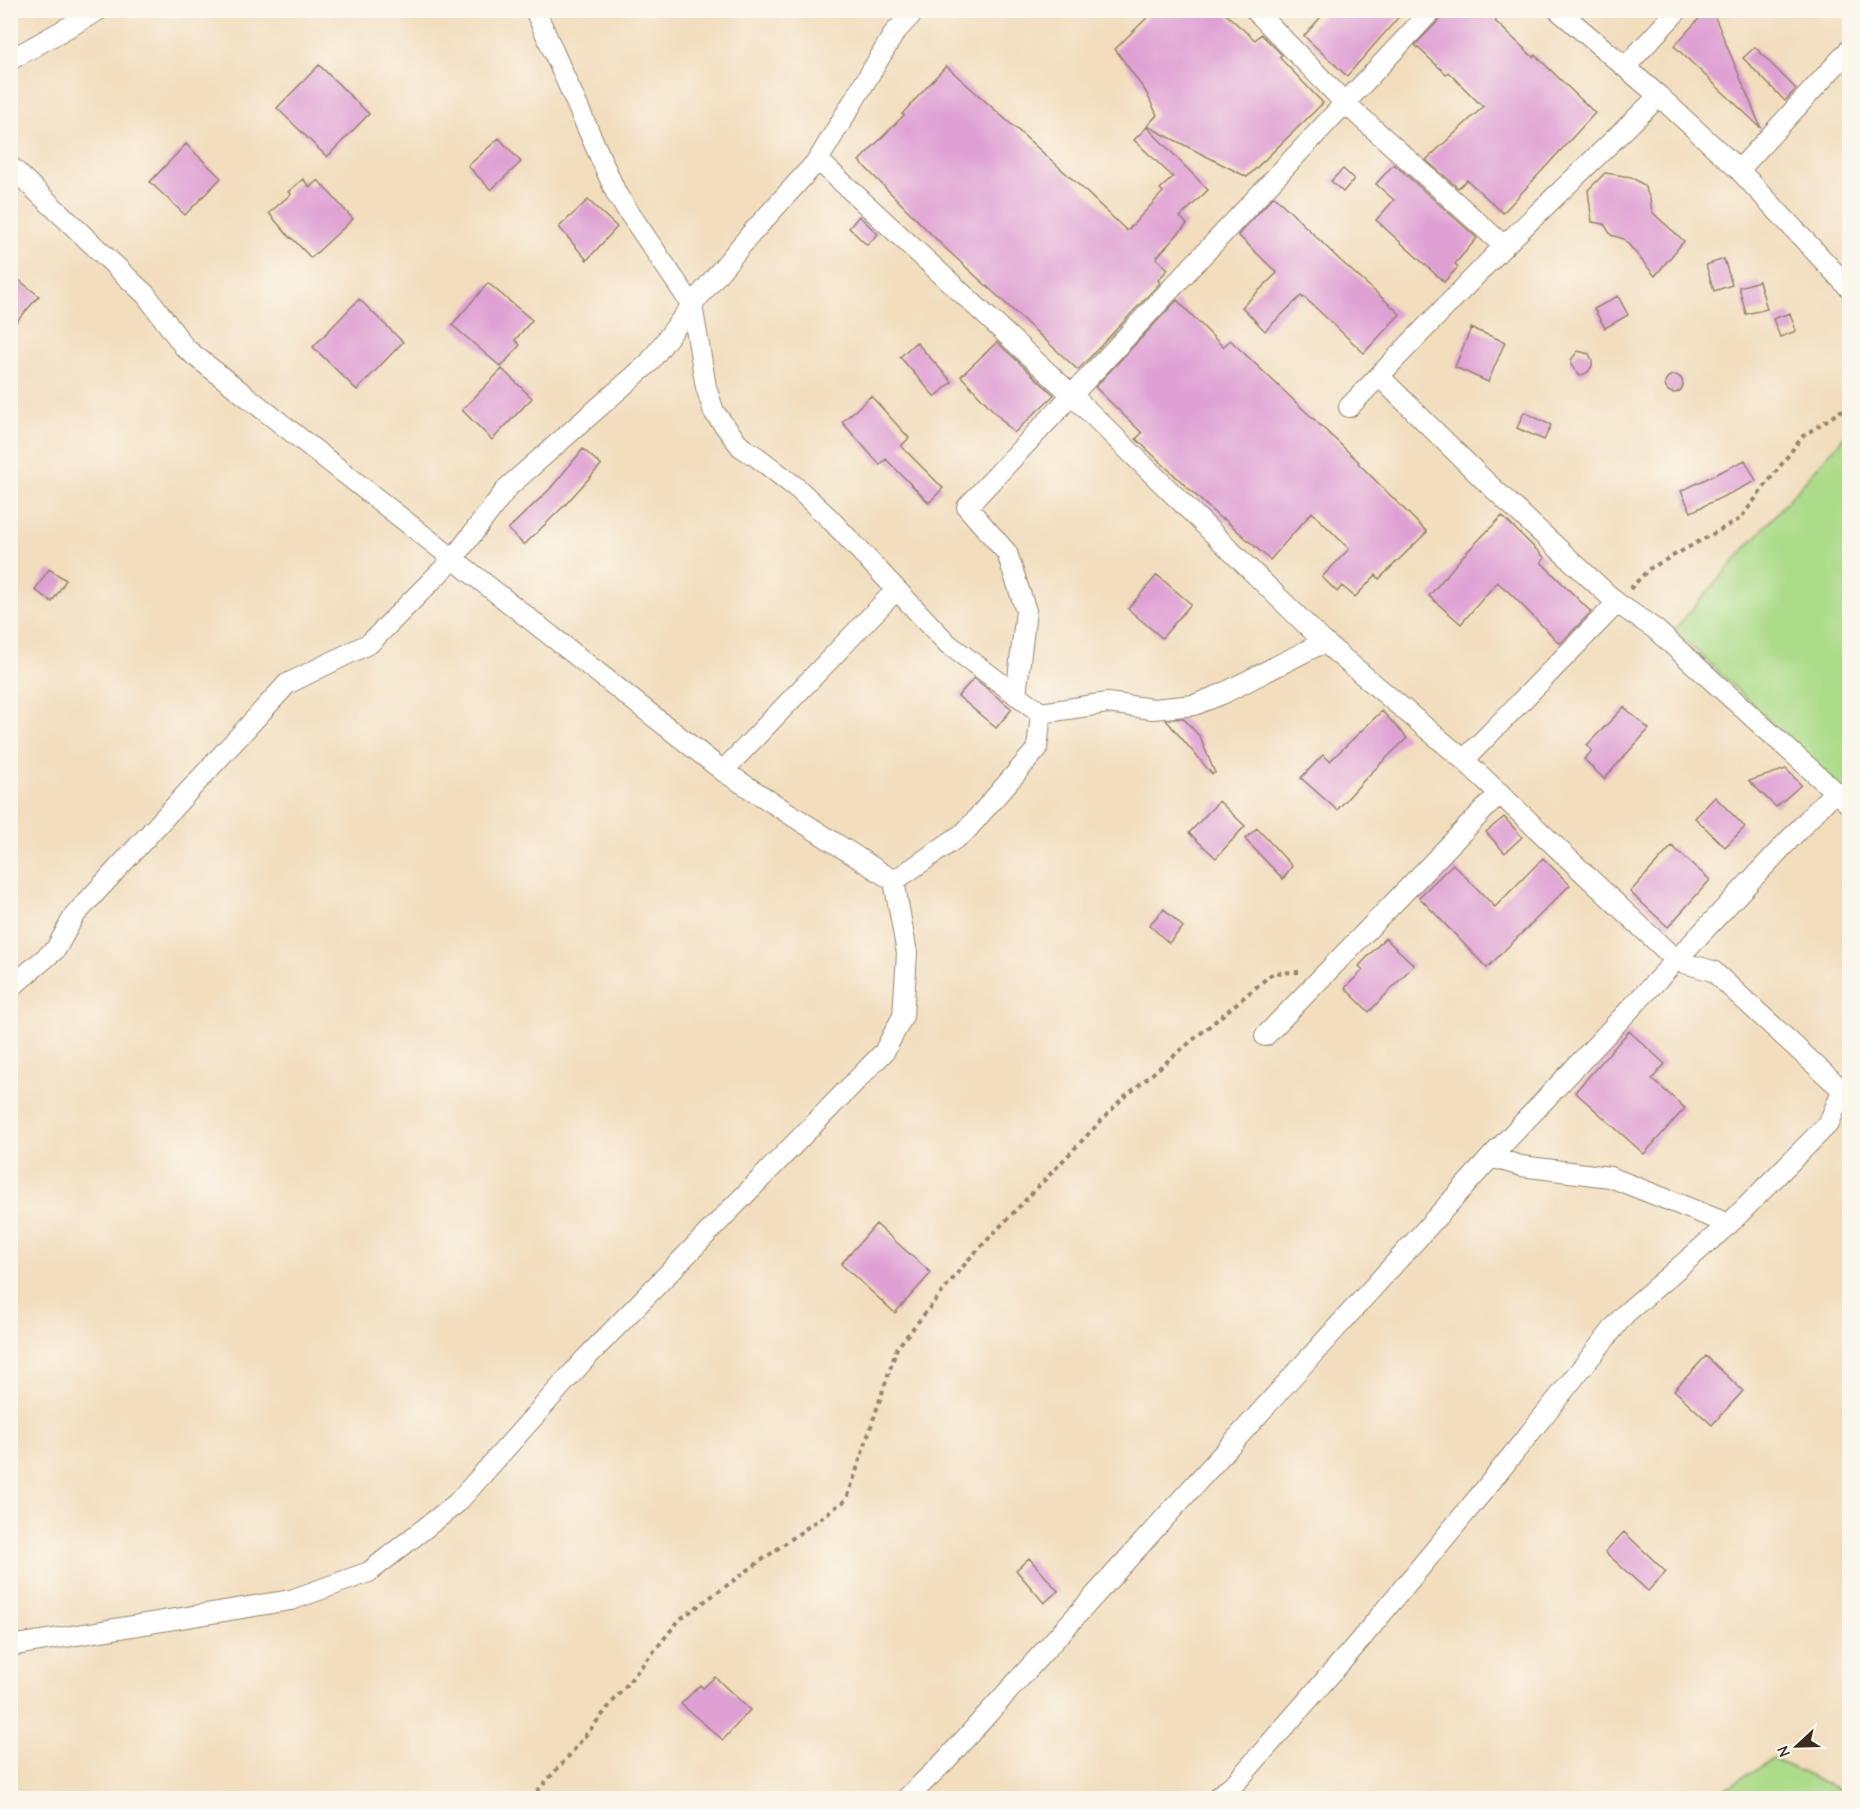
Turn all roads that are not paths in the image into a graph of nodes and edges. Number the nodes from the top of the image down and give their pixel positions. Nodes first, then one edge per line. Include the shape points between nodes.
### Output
1 (99, 10) edge
2 (535, 10) edge
3 (916, 10) edge
4 (1255, 10) edge
5 (1432, 10) edge
6 (1558, 10) edge
7 (1678, 10) edge
8 (1850, 49) edge
9 (10, 60) edge
10 (1625, 67) junction
11 (1659, 96) junction
12 (1346, 104) junction
13 (818, 160) junction
14 (10, 166) edge
15 (1739, 170) junction
16 (1504, 246) junction
17 (1850, 289) edge
18 (692, 305) junction
19 (1379, 376) junction
20 (1072, 395) junction
21 (1349, 407) dead end
22 (454, 558) junction
23 (896, 590) junction
24 (1617, 603) junction
25 (1324, 642) junction
26 (1016, 694) junction
27 (1041, 713) junction
28 (1464, 760) junction
29 (723, 771) junction
30 (1835, 791) junction
31 (1500, 793) junction
32 (1850, 805) edge
33 (894, 881) junction
34 (1677, 961) junction
35 (10, 988) edge
36 (1265, 1036) dead end
37 (1847, 1090) edge
38 (1491, 1157) junction
39 (1729, 1224) junction
40 (10, 1646) edge
41 (907, 1798) edge
42 (1217, 1798) edge

1 - 9 street
2 - 18 street via 617,195
3 - 13 street via 895,32
4 - 12 street
5 - 12 street
6 - 10 street
7 - 10 street
8 - 15 street
10 - 11 street
11 - 15 street
11 - 16 street
12 - 16 street
12 - 20 street
13 - 18 street
13 - 20 street
14 - 22 street via 147,296 185,348
15 - 17 street
16 - 19 street
18 - 22 street via 650,363 508,487
18 - 23 street via 714,412 741,447 798,489
19 - 21 street
19 - 24 street
20 - 25 street
20 - 26 street via 968,507 1007,553 1026,611
22 - 29 street
22 - 35 street via 370,643 287,684 74,916 56,949
23 - 26 street via 948,644
23 - 29 street
24 - 28 street
24 - 30 street via 1656,629
25 - 27 street via 1194,705 1153,710 1107,703
25 - 28 street
26 - 27 street
27 - 33 street via 1036,749 965,832
28 - 31 street
29 - 33 street
30 - 32 street
30 - 34 street
31 - 34 street
31 - 36 street
33 - 40 street via 907,953 903,1016 884,1052 585,1359 457,1503 369,1572 291,1600
34 - 37 street via 1713,971
34 - 38 street
37 - 39 street via 1829,1123
38 - 39 street via 1521,1166 1610,1177
38 - 41 street via 945,1761
39 - 42 street via 1625,1314 1356,1645 1238,1780

